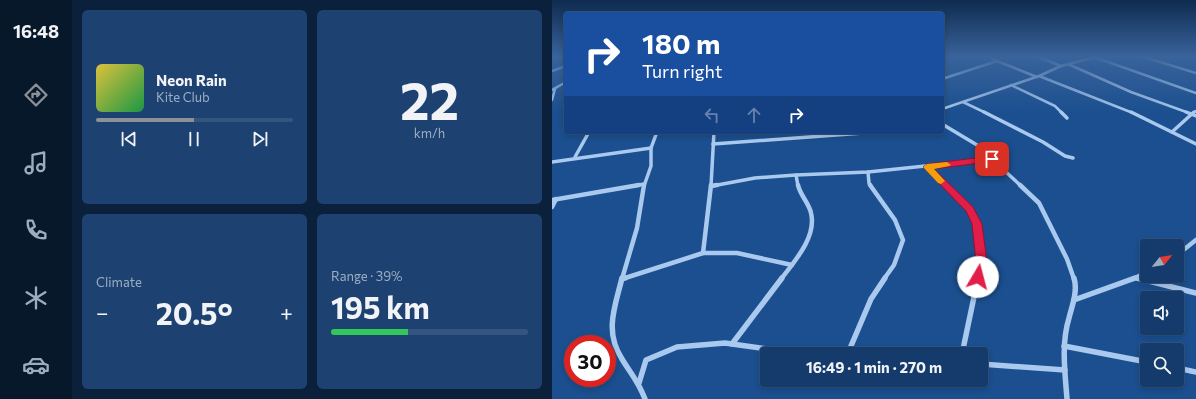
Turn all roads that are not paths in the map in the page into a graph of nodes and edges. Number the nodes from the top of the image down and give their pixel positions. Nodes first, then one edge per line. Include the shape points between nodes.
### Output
1 (1034, 76) edge
2 (1041, 76) edge
3 (1095, 76) edge
4 (1147, 76) edge
5 (1038, 77) junction
6 (564, 83) edge
7 (1011, 85) junction
8 (553, 89) edge
9 (1196, 93) edge
10 (552, 100) edge
11 (963, 102) junction
12 (944, 108) edge
13 (1196, 111) edge
14 (1192, 114) junction
15 (1196, 116) edge
16 (1067, 118) dead end
17 (944, 125) edge
18 (944, 128) edge
19 (949, 128) junction
20 (1172, 132) junction
21 (588, 134) edge
22 (656, 134) edge
23 (714, 134) edge
24 (850, 134) edge
25 (713, 144) junction
26 (1196, 144) edge
27 (651, 148) junction
28 (575, 157) junction
29 (1073, 158) dead end
30 (992, 159) junction
31 (552, 162) edge
32 (927, 167) junction
33 (868, 172) junction
34 (796, 175) junction
35 (644, 184) junction
36 (711, 186) junction
37 (554, 200) edge
38 (552, 207) edge
39 (1196, 240) edge
40 (1184, 250) edge
41 (703, 253) junction
42 (792, 265) junction
43 (1140, 276) edge
44 (1136, 278) junction
45 (622, 279) junction
46 (1196, 292) edge
47 (1074, 300) junction
48 (732, 344) junction
49 (1064, 346) junction
50 (760, 347) edge
51 (851, 347) edge
52 (963, 347) edge
53 (1140, 361) edge
54 (988, 364) edge
55 (1184, 369) edge
56 (1065, 370) junction
57 (1196, 372) edge
58 (639, 383) junction
59 (645, 399) edge
60 (1067, 399) edge

1 - 5 street
2 - 5 street
3 - 14 street
4 - 9 street
5 - 7 street
5 - 20 street via 1122,108
6 - 8 street
7 - 11 street
7 - 16 street via 1055,106
8 - 10 street
11 - 12 street
11 - 29 street
13 - 14 street
14 - 15 street
14 - 20 street
17 - 19 street
18 - 19 street
19 - 30 street via 977,145
20 - 26 street
21 - 28 street
22 - 27 street
23 - 25 street
24 - 25 street
25 - 36 street
27 - 28 street
27 - 35 street via 651,166
28 - 31 street
30 - 32 street
30 - 47 street via 1040,203 1070,266 1075,281
32 - 33 street
32 - 52 street via 969,209 977,224 981,262
33 - 34 street
33 - 51 street via 869,183 895,220 903,240 894,265 871,300
34 - 36 street via 755,178
34 - 42 street via 812,219 810,238
35 - 37 street
35 - 45 street via 637,228
36 - 41 street
37 - 38 street
39 - 40 street
41 - 42 street via 737,253
41 - 45 street
42 - 48 street
43 - 44 street
44 - 46 street
44 - 47 street
45 - 58 street via 611,329 613,341 621,358
47 - 49 street
48 - 50 street
48 - 58 street via 677,347 658,354 646,360
49 - 53 street
49 - 56 street
54 - 56 street
55 - 57 street
56 - 60 street
58 - 59 street

